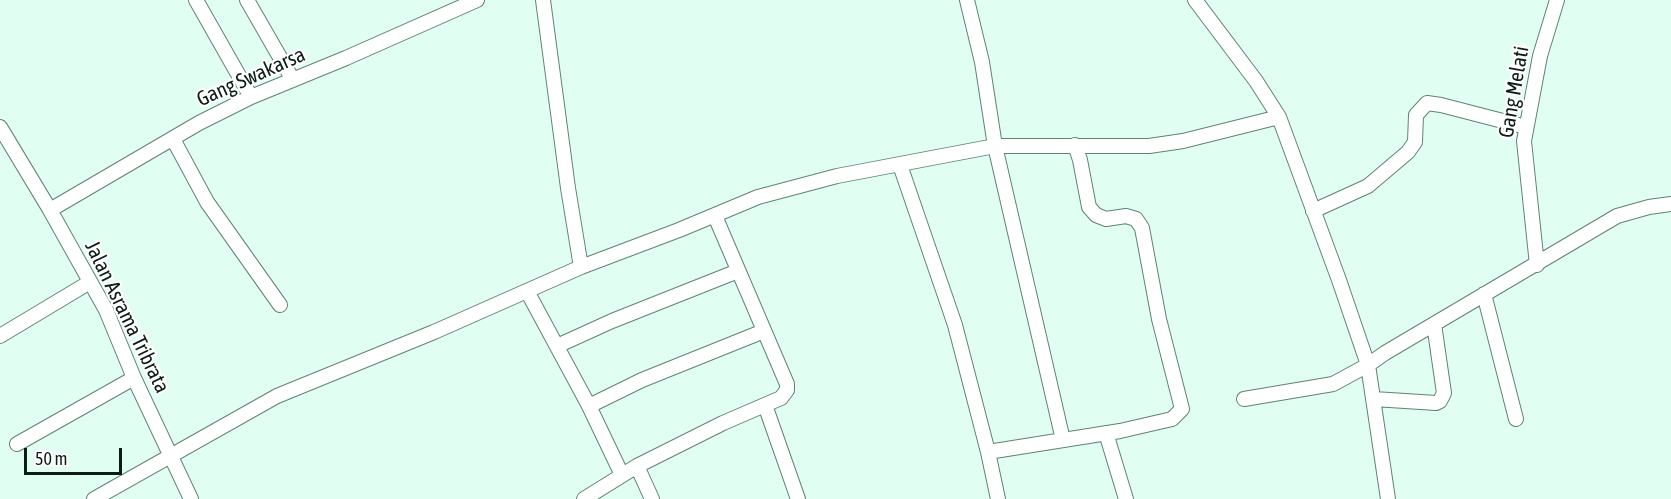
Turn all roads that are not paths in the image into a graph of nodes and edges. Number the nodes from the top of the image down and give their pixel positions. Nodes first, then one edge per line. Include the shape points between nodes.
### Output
1 (196, 0) edge
2 (247, 0) edge
3 (477, 0) edge
4 (543, 0) edge
5 (967, 0) edge
6 (1195, 0) edge
7 (1557, 0) edge
8 (292, 80) junction
9 (251, 97) junction
10 (1279, 117) junction
11 (0, 127) edge
12 (1526, 127) junction
13 (173, 139) junction
14 (1075, 145) junction
15 (995, 146) junction
16 (900, 165) junction
17 (1671, 204) edge
18 (51, 210) junction
19 (1313, 211) junction
20 (715, 216) junction
21 (1537, 265) junction
22 (581, 267) junction
23 (738, 271) junction
24 (90, 282) junction
25 (527, 291) junction
26 (1484, 294) junction
27 (280, 305) dead end
28 (1434, 324) junction
29 (764, 331) junction
30 (0, 336) edge
31 (557, 346) junction
32 (1368, 365) junction
33 (134, 378) junction
34 (1244, 399) dead end
35 (1374, 399) junction
36 (765, 405) junction
37 (589, 406) junction
38 (1516, 419) dead end
39 (1106, 433) junction
40 (1063, 440) junction
41 (17, 444) dead end
42 (988, 452) junction
43 (172, 456) junction
44 (637, 466) junction
45 (622, 475) junction
46 (94, 499) edge
47 (190, 499) edge
48 (584, 499) edge
49 (652, 499) edge
50 (798, 499) edge
51 (998, 499) edge
52 (1126, 499) edge
53 (1388, 499) edge

1 - 9 street
2 - 8 street
3 - 8 street, Gang Swakarsa
4 - 22 street
5 - 15 street via 982,62
6 - 10 street via 1257,81
7 - 12 street, Gang Melati
8 - 9 street, Gang Swakarsa
9 - 13 street, Gang Swakarsa
10 - 14 street via 1149,146
10 - 19 street
11 - 18 street, Jalan Asrama Tribrata
12 - 19 street via 1427,104 1416,115 1413,147 1368,186
12 - 21 street, Gang Melati via 1526,171
13 - 18 street, Gang Swakarsa
13 - 27 street via 207,202
14 - 15 street
14 - 39 street via 1089,207 1106,219 1136,219 1142,228 1159,319 1182,409 1172,419
15 - 16 street
15 - 40 street
16 - 20 street via 837,176 758,197
16 - 42 street via 955,325
17 - 21 street via 1617,216
18 - 24 street, Jalan Asrama Tribrata
19 - 32 street
20 - 22 street
20 - 23 street
21 - 26 street
22 - 25 street
23 - 29 street
23 - 31 street
24 - 30 street
24 - 33 street, Jalan Asrama Tribrata
25 - 31 street
25 - 43 street via 277,396
26 - 28 street
26 - 38 street
28 - 32 street
28 - 35 street via 1444,393 1440,401
29 - 36 street via 787,384 781,398
29 - 37 street
31 - 37 street
32 - 34 street via 1333,384
32 - 35 street
33 - 41 street
33 - 43 street, Jalan Asrama Tribrata
35 - 53 street
36 - 44 street
36 - 50 street
37 - 45 street
39 - 40 street
39 - 52 street
40 - 42 street
42 - 51 street
43 - 46 street
43 - 47 street, Jalan Asrama Tribrata
44 - 45 street
44 - 49 street
45 - 48 street

